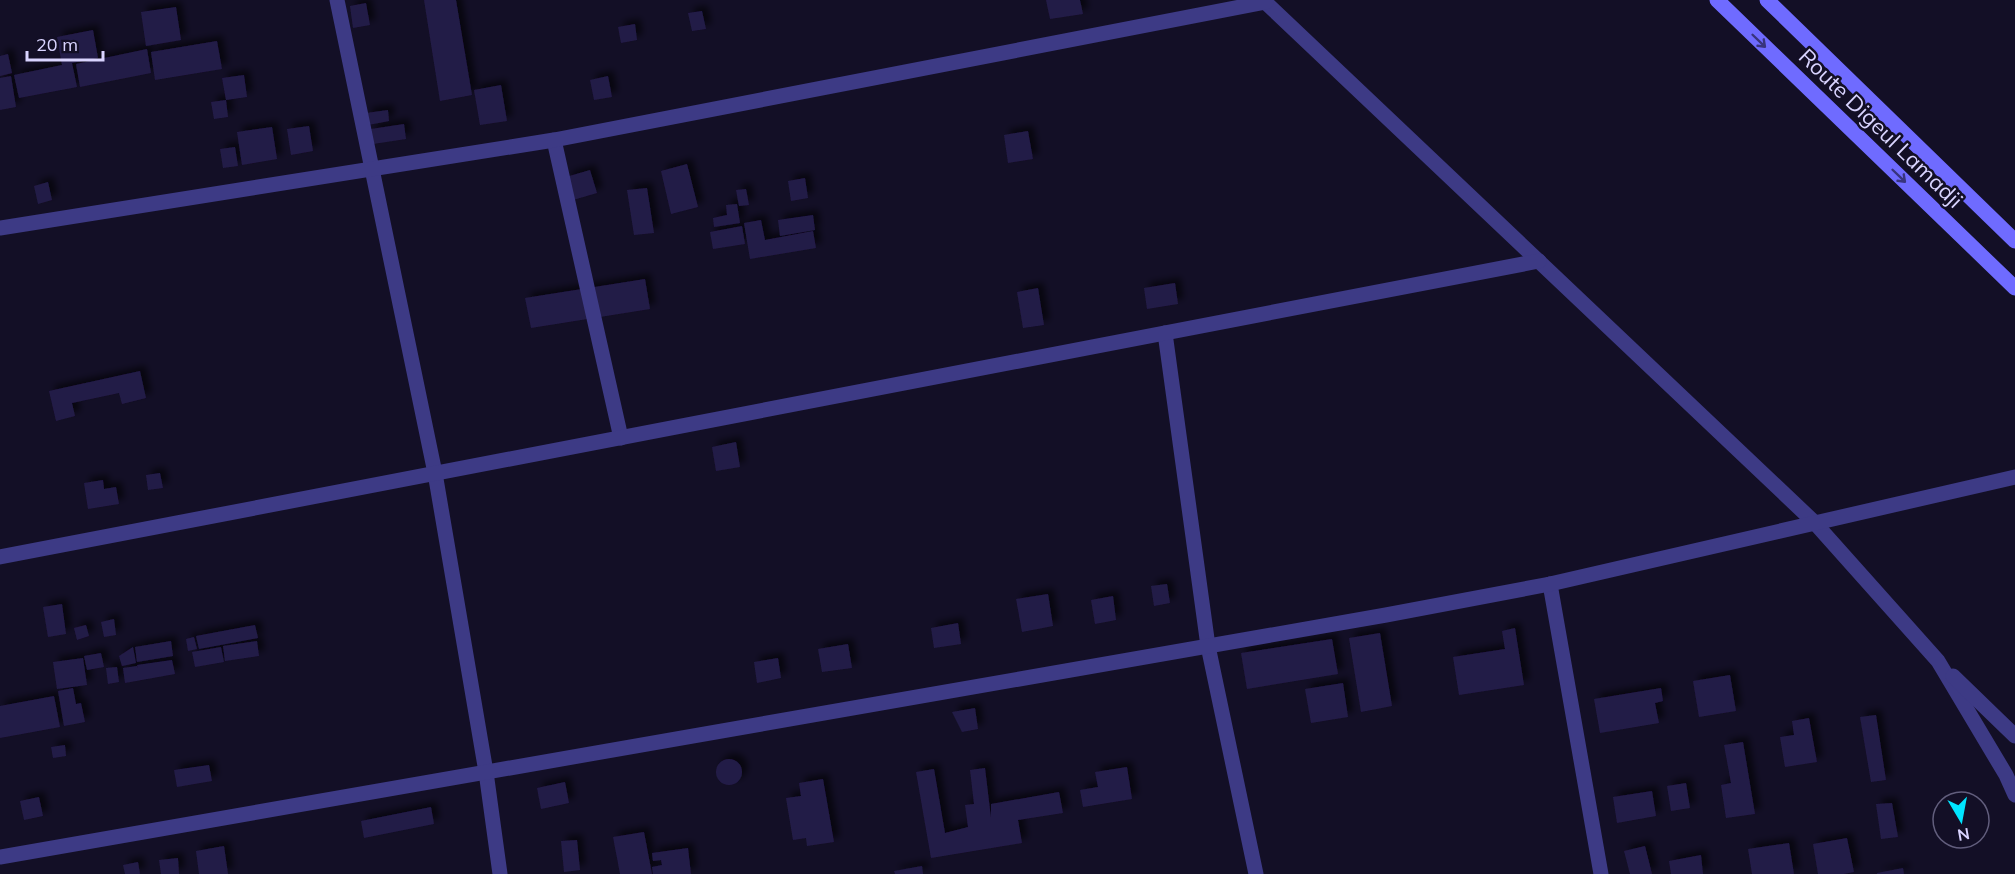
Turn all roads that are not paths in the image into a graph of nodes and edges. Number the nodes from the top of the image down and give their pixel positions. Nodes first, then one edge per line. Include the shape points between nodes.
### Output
1 (337, 0) edge
2 (1717, 0) edge
3 (1767, 0) edge
4 (1264, 1) edge
5 (555, 140) junction
6 (372, 168) junction
7 (0, 228) edge
8 (2015, 241) edge
9 (1539, 261) junction
10 (2015, 288) edge
11 (1165, 333) junction
12 (621, 438) junction
13 (435, 473) junction
14 (2015, 477) edge
15 (1814, 522) junction
16 (0, 557) edge
17 (1550, 584) junction
18 (1208, 646) junction
19 (1938, 661) junction
20 (2015, 736) edge
21 (486, 772) junction
22 (2015, 795) edge
23 (0, 857) edge
24 (500, 874) edge
25 (1256, 874) edge
26 (1601, 874) edge

1 - 6 street
2 -> 10 main road, Route Digeul Lamadji
3 - 8 main road, Route Digeul Lamadji
4 - 5 street
4 - 9 street
5 - 6 street
5 - 12 street
6 - 7 street
6 - 13 street
9 - 11 street
9 - 15 street
11 - 12 street
11 - 18 street
12 - 13 street
13 - 16 street
13 - 21 street
14 - 15 street
15 - 17 street
15 - 19 street
17 - 18 street
17 - 26 street
18 - 21 street
18 - 25 street
19 - 20 street
19 - 22 street
21 - 23 street
21 - 24 street

